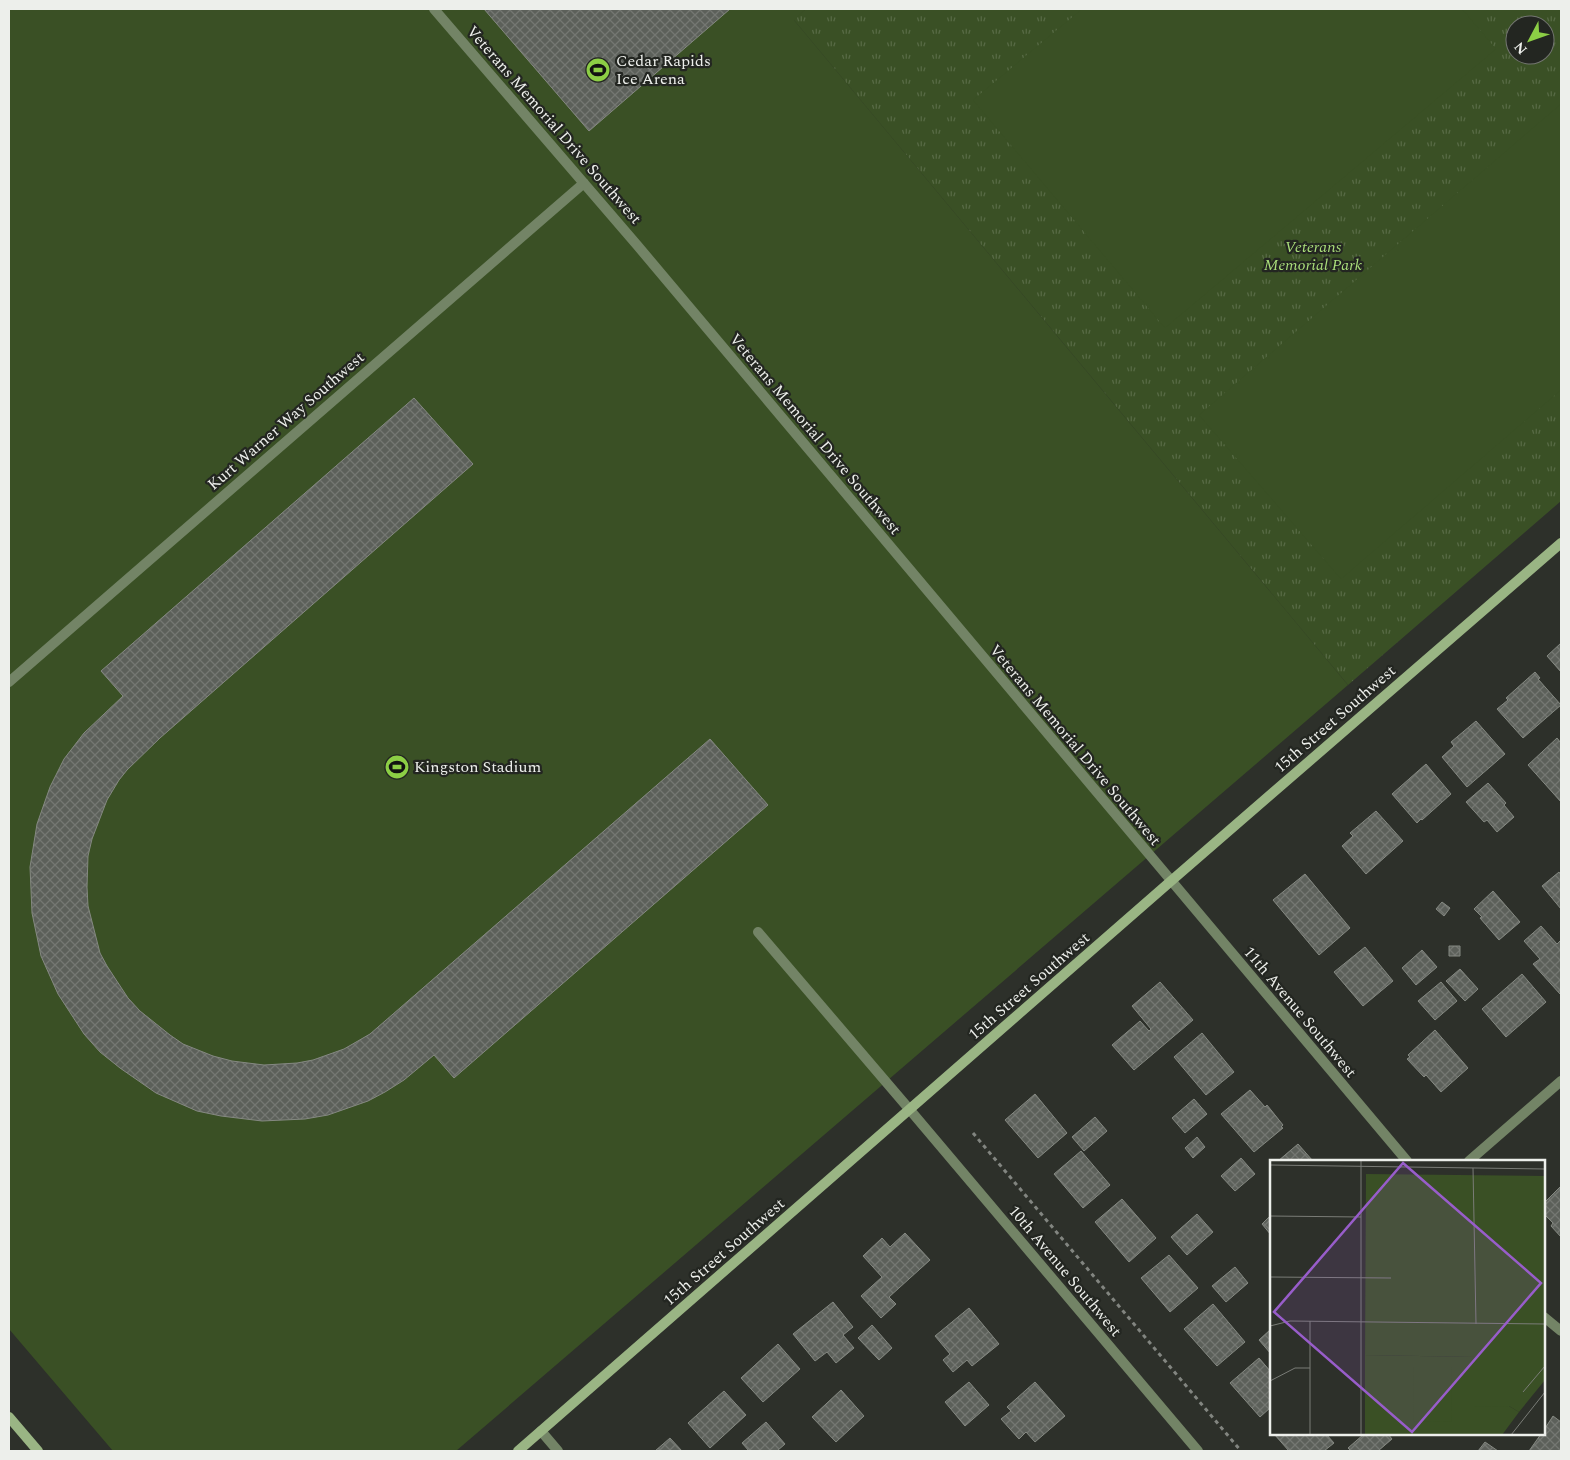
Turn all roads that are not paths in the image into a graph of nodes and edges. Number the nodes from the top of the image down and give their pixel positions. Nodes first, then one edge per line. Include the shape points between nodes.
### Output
1 (434, 9) edge
2 (584, 183) junction
3 (1561, 543) edge
4 (9, 682) edge
5 (1171, 881) junction
6 (758, 932) dead end
7 (1561, 1081) edge
8 (910, 1110) junction
9 (1406, 1160) edge
10 (1470, 1160) edge
11 (1545, 1318) edge
12 (1561, 1331) edge
13 (9, 1417) edge
14 (541, 1431) junction
15 (38, 1451) edge
16 (518, 1451) edge
17 (558, 1451) edge
18 (1198, 1451) edge

1 - 2 street, Veterans Memorial Drive Southwest
2 - 4 street, Kurt Warner Way Southwest
2 - 5 street, Veterans Memorial Drive Southwest
3 - 5 street, 15th Street Southwest
5 - 8 street, 15th Street Southwest
5 - 9 street, 11th Avenue Southwest
6 - 8 street, 10th Avenue Southwest
7 - 10 street
8 - 14 street, 15th Street Southwest
8 - 18 street, 10th Avenue Southwest
11 - 12 street
13 - 15 street
14 - 16 street, 15th Street Southwest
14 - 17 street

